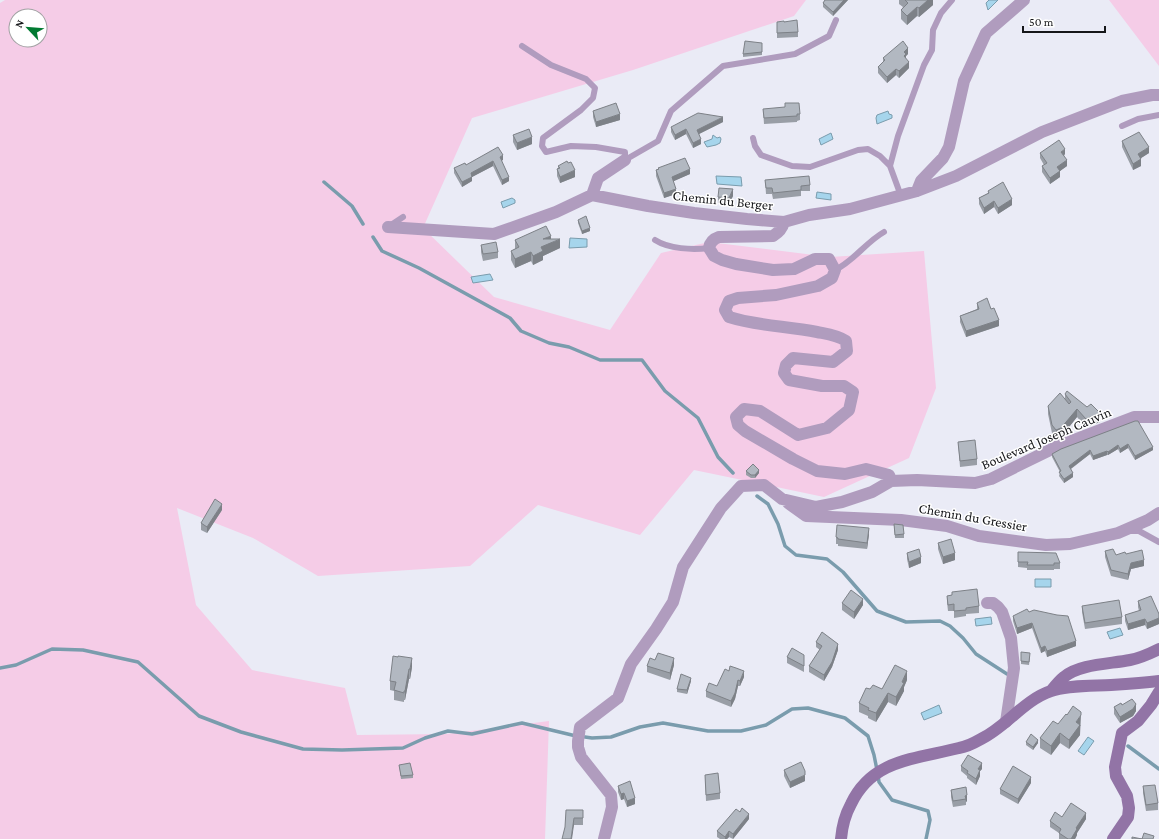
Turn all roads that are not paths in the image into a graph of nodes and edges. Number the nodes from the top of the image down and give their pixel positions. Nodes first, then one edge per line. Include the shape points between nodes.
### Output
1 (952, 0) edge
2 (1024, 0) edge
3 (836, 20) dead end
4 (522, 46) dead end
5 (1159, 95) edge
6 (1159, 115) edge
7 (1122, 126) dead end
8 (753, 138) dead end
9 (625, 160) junction
10 (890, 166) junction
11 (917, 191) junction
12 (592, 195) junction
13 (901, 196) junction
14 (404, 217) dead end
15 (784, 222) junction
16 (388, 228) joint
17 (884, 232) dead end
18 (655, 240) dead end
19 (709, 248) junction
20 (835, 270) junction
21 (1159, 417) edge
22 (891, 481) junction
23 (782, 499) junction
24 (1159, 513) edge
25 (1124, 531) junction
26 (1159, 542) edge
27 (987, 603) dead end
28 (1159, 649) edge
29 (1159, 681) edge
30 (1051, 691) junction
31 (1159, 692) edge
32 (1006, 722) junction
33 (604, 839) edge
34 (840, 839) edge
35 (1113, 839) edge

1 - 10 lane via 933,30 932,50 898,136
2 - 11 street via 986,33 964,81 949,147 943,158 921,181
3 - 9 lane via 829,36 795,54 723,66 671,111 658,141
4 - 9 lane via 551,65 586,79 595,88 593,98 581,110 543,138 542,146 546,152 571,146 596,147 625,152
5 - 11 street via 1122,101 1042,132 956,176
6 - 7 lane via 1138,119
8 - 10 lane via 761,154 792,166 810,167 858,150 868,150 880,156
9 - 12 street via 598,178
10 - 13 lane
11 - 13 street
12 - 15 street, Chemin du Berger via 694,213
12 - 16 street via 556,212 494,234
13 - 15 street
14 - 16 lane
15 - 19 street, Chemin du Berger via 782,228 773,236 719,236 713,238
17 - 20 lane via 845,265
18 - 19 lane via 662,244 696,250
19 - 20 street via 714,256 736,264 773,270 794,269 815,258 829,259
20 - 22 street via 832,278 818,286 776,295 738,298 729,301 725,310 729,317 743,321 799,328 839,336 846,341 847,351 833,362 793,358 786,365 784,373 789,380 822,386 844,386 853,392 850,410 827,428 798,435 760,412 744,409 736,417 738,425 792,459 817,471 845,474 866,469 889,474
21 - 22 street, Boulevard Joseph Cauvin via 1134,418 1058,446 991,479 975,483
22 - 23 street via 872,492 816,507
23 - 25 street, Chemin du Gressier via 806,516 901,520 947,526 979,536 1046,544 1070,544
23 - 33 street, Chemin du Gressier via 764,485 741,486 733,494 683,567 673,602 631,664 618,698 580,727 578,747 581,757 611,795 612,807
24 - 25 street, Chemin du Gressier
25 - 26 lane via 1139,531
27 - 32 street via 998,607 1002,612 1011,638 1014,668
28 - 30 main road via 1144,656 1090,666 1071,673
29 - 30 main road
30 - 32 main road via 1037,698
31 - 35 main road via 1142,716 1122,733 1115,767 1129,808 1128,817
32 - 34 main road via 982,739 960,748 913,758 882,769 863,785 854,798 844,821

